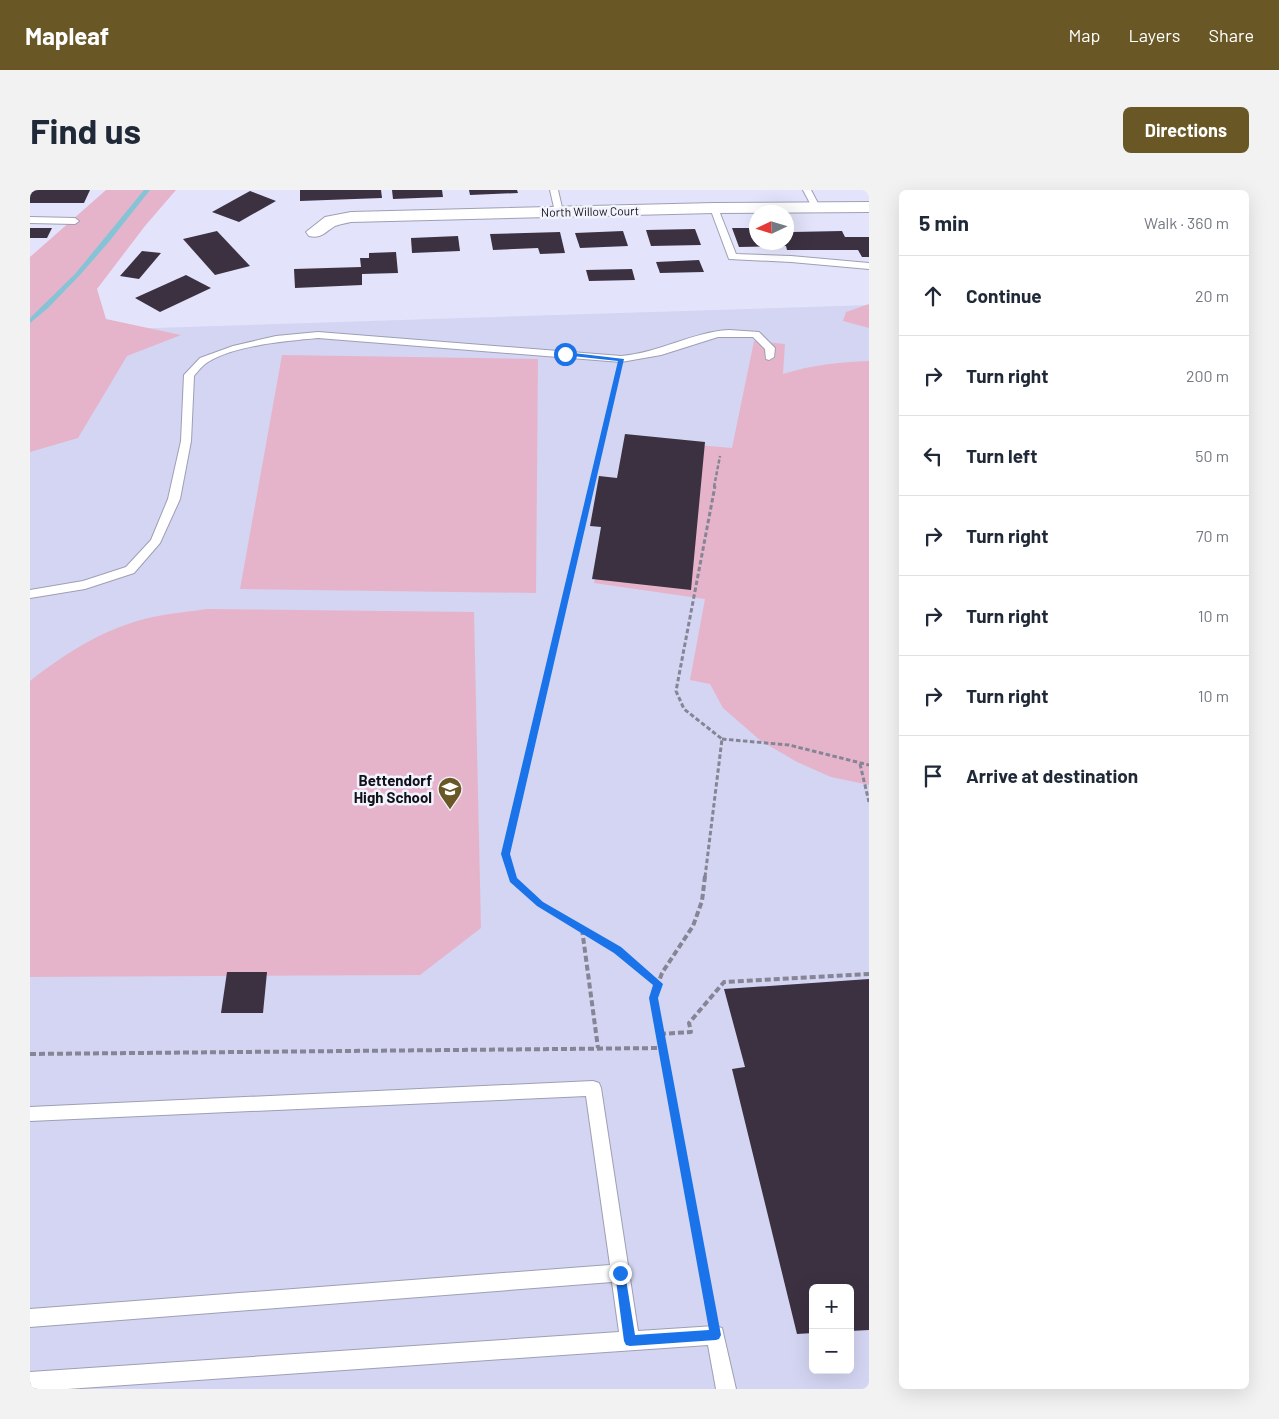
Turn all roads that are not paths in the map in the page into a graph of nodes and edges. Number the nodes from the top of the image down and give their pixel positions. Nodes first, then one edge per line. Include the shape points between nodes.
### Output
1 (554, 190) edge
2 (807, 190) edge
3 (816, 207) junction
4 (869, 207) edge
5 (714, 208) junction
6 (559, 212) junction
7 (30, 220) edge
8 (76, 221) dead end
9 (315, 232) dead end
10 (869, 266) edge
11 (769, 357) dead end
12 (30, 594) edge
13 (30, 1114) edge
14 (620, 1273) junction
15 (30, 1318) edge
16 (630, 1341) junction
17 (30, 1382) edge
18 (726, 1389) edge

1 - 6 lane
2 - 3 lane
3 - 4 street, North Willow Court
3 - 5 street, North Willow Court
5 - 6 street, North Willow Court
5 - 10 lane via 732,257
6 - 9 street, North Willow Court via 351,217 331,221
7 - 8 lane
11 - 12 lane via 770,348 756,334 727,333 643,358 621,359 318,335 276,339 236,348 204,360 189,375 186,441 174,499 156,541 130,570 85,585
13 - 14 lane via 593,1088
14 - 15 lane
14 - 16 lane
16 - 17 lane
16 - 18 lane via 716,1335

